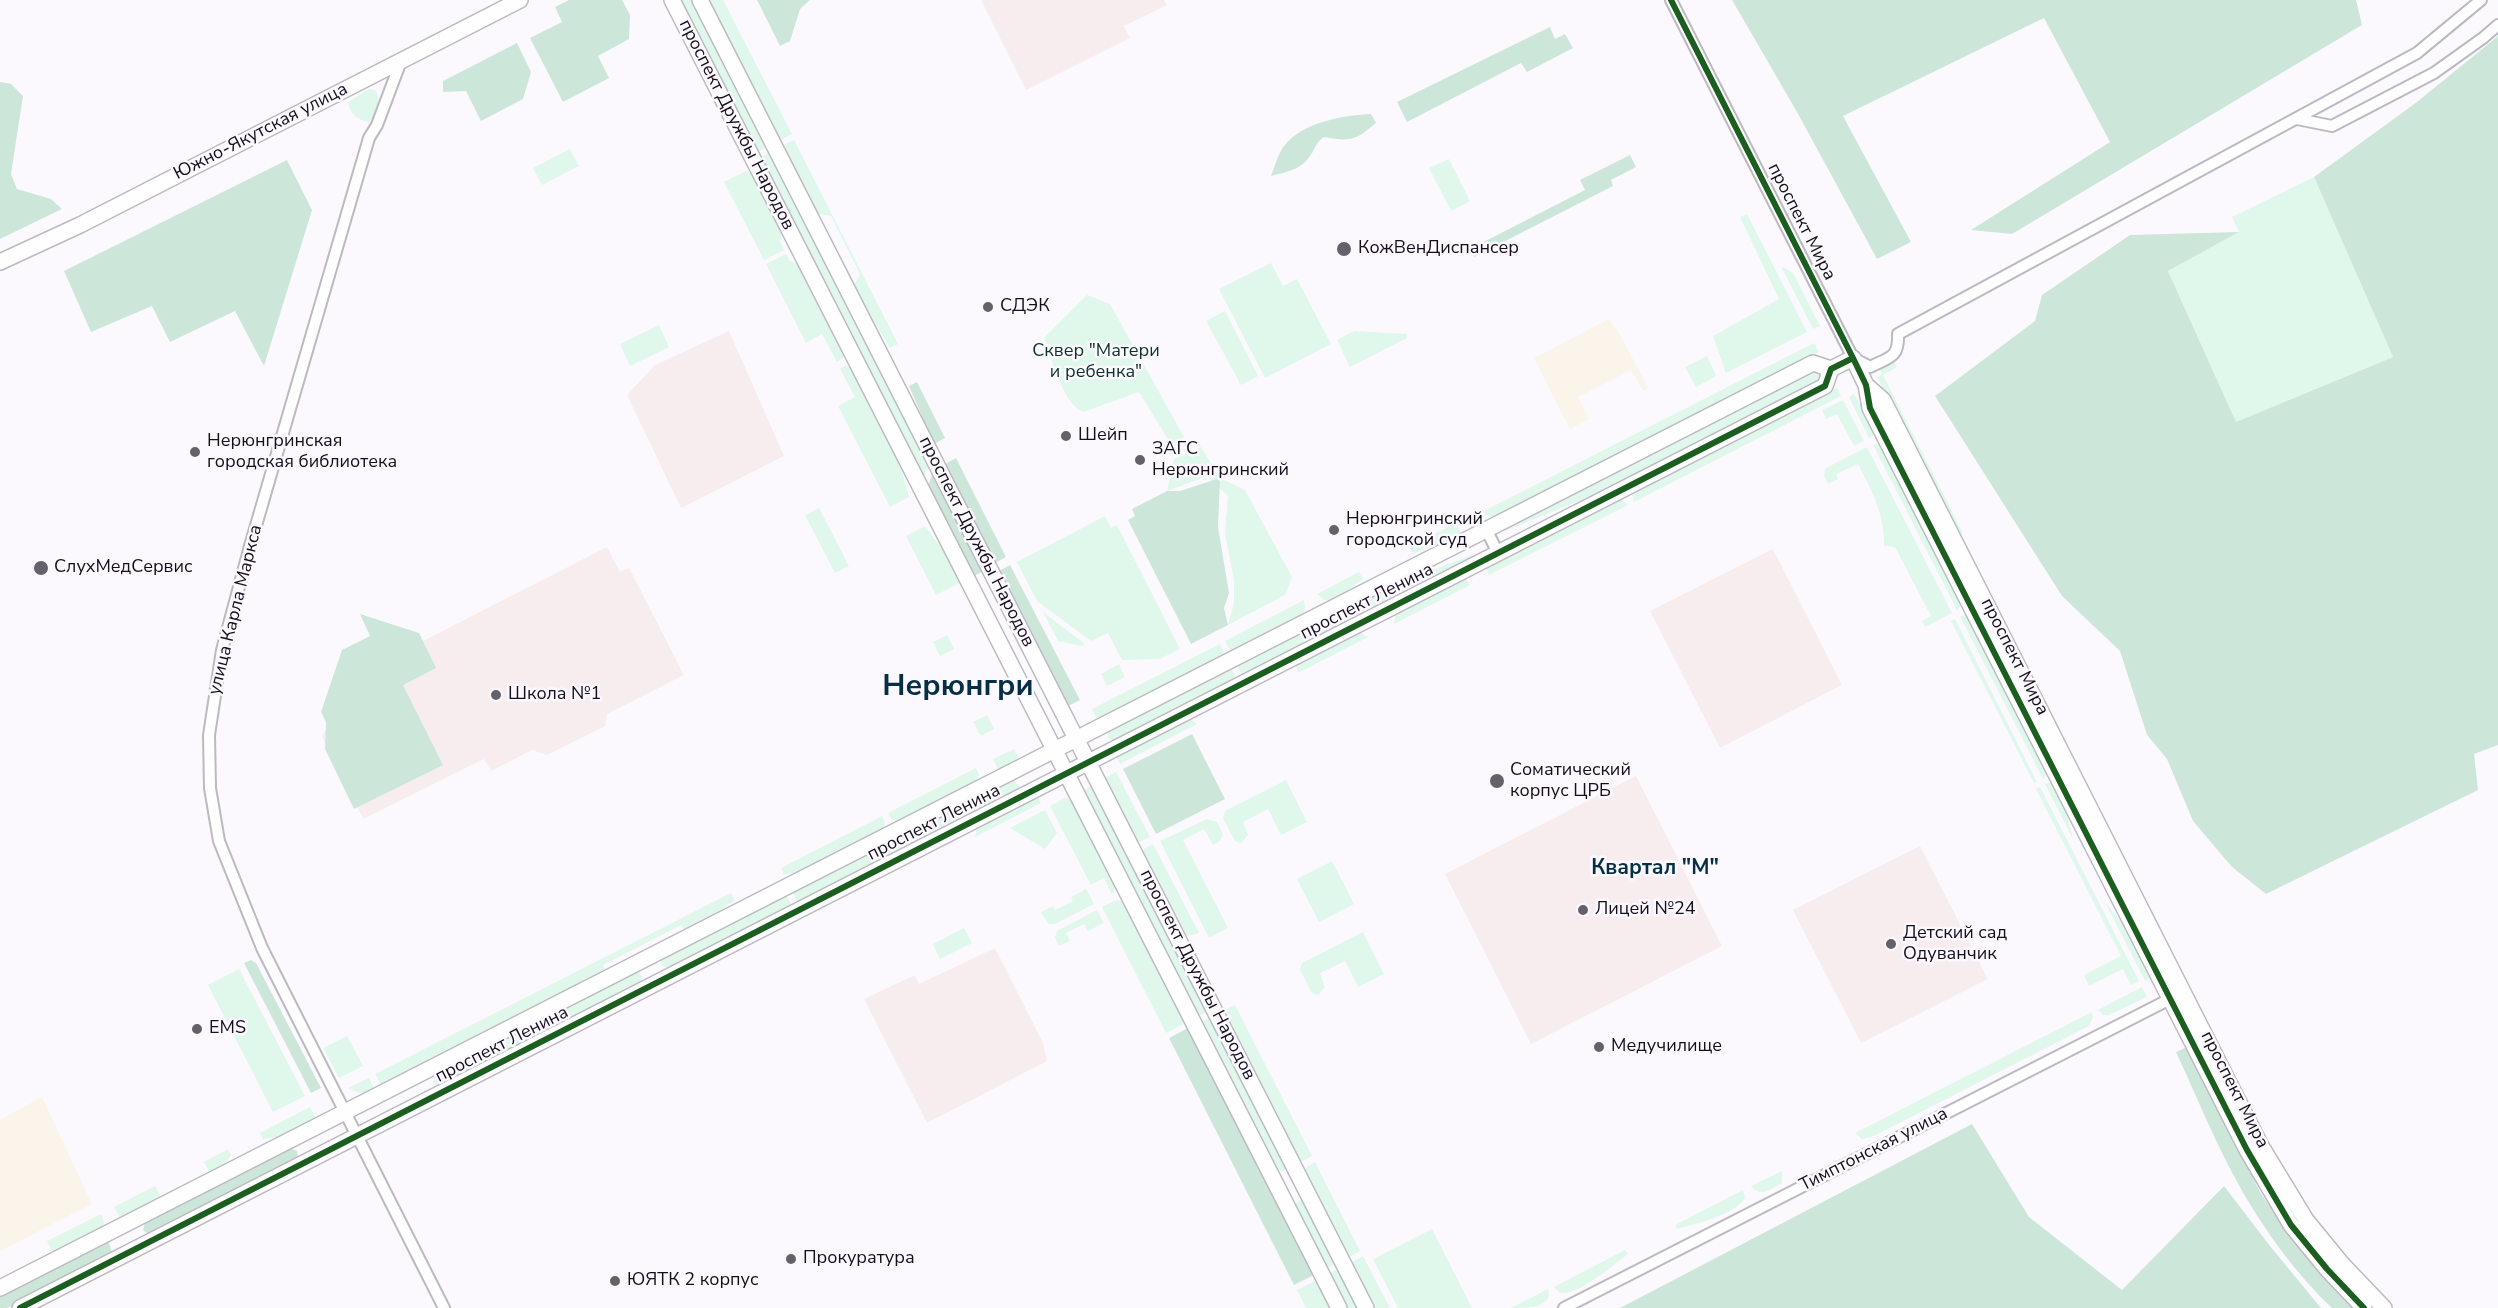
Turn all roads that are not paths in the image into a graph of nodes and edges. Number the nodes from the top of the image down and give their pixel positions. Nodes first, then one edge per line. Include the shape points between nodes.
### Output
1 (520, 0) edge
2 (672, 0) edge
3 (700, 0) edge
4 (1671, 0) edge
5 (2481, 0) edge
6 (2498, 25) edge
7 (401, 61) junction
8 (2297, 119) junction
9 (0, 262) edge
10 (1853, 358) junction
11 (1831, 369) junction
12 (1486, 529) junction
13 (1498, 553) junction
14 (1076, 738) junction
15 (1054, 749) junction
16 (1088, 762) junction
17 (1066, 773) junction
18 (2178, 995) junction
19 (345, 1113) junction
20 (357, 1136) junction
21 (0, 1288) edge
22 (20, 1308) edge
23 (444, 1308) edge
24 (1339, 1308) edge
25 (1366, 1308) edge
26 (1564, 1308) edge
27 (2364, 1308) edge
28 (2384, 1308) edge

1 - 7 street, Южно-Якутская улица
2 - 15 street, проспект Дружбы Народов
3 - 14 street, проспект Дружбы Народов
4 - 10 street, проспект Мира
5 - 8 street via 2417,53
6 - 8 street via 2434,73 2332,126
7 - 9 street, Южно-Якутская улица
7 - 19 street, улица Карла Маркса via 369,138 247,558 222,650 209,735 210,788 222,851 262,948
8 - 10 street via 1898,334 1895,355 1870,367
10 - 11 street, проспект Ленина
10 - 18 street, проспект Мира via 1866,385 1883,400
11 - 12 street, проспект Ленина via 1814,363
11 - 13 street, проспект Ленина via 1826,386
12 - 13 street
12 - 14 street, проспект Ленина
13 - 16 street, проспект Ленина
14 - 15 street, проспект Ленина
14 - 16 street, проспект Дружбы Народов
15 - 17 street, проспект Дружбы Народов
15 - 19 street, проспект Ленина
16 - 17 street, проспект Ленина
16 - 25 street, проспект Дружбы Народов
17 - 20 street, проспект Ленина
17 - 24 street, проспект Дружбы Народов
18 - 26 street, Тимптонская улица
18 - 27 street, проспект Мира via 2247,1150 2291,1225
18 - 28 street, проспект Мира via 2306,1220
19 - 20 street, улица Карла Маркса
19 - 21 street, проспект Ленина
20 - 22 street, проспект Ленина
20 - 23 street, улица Карла Маркса

